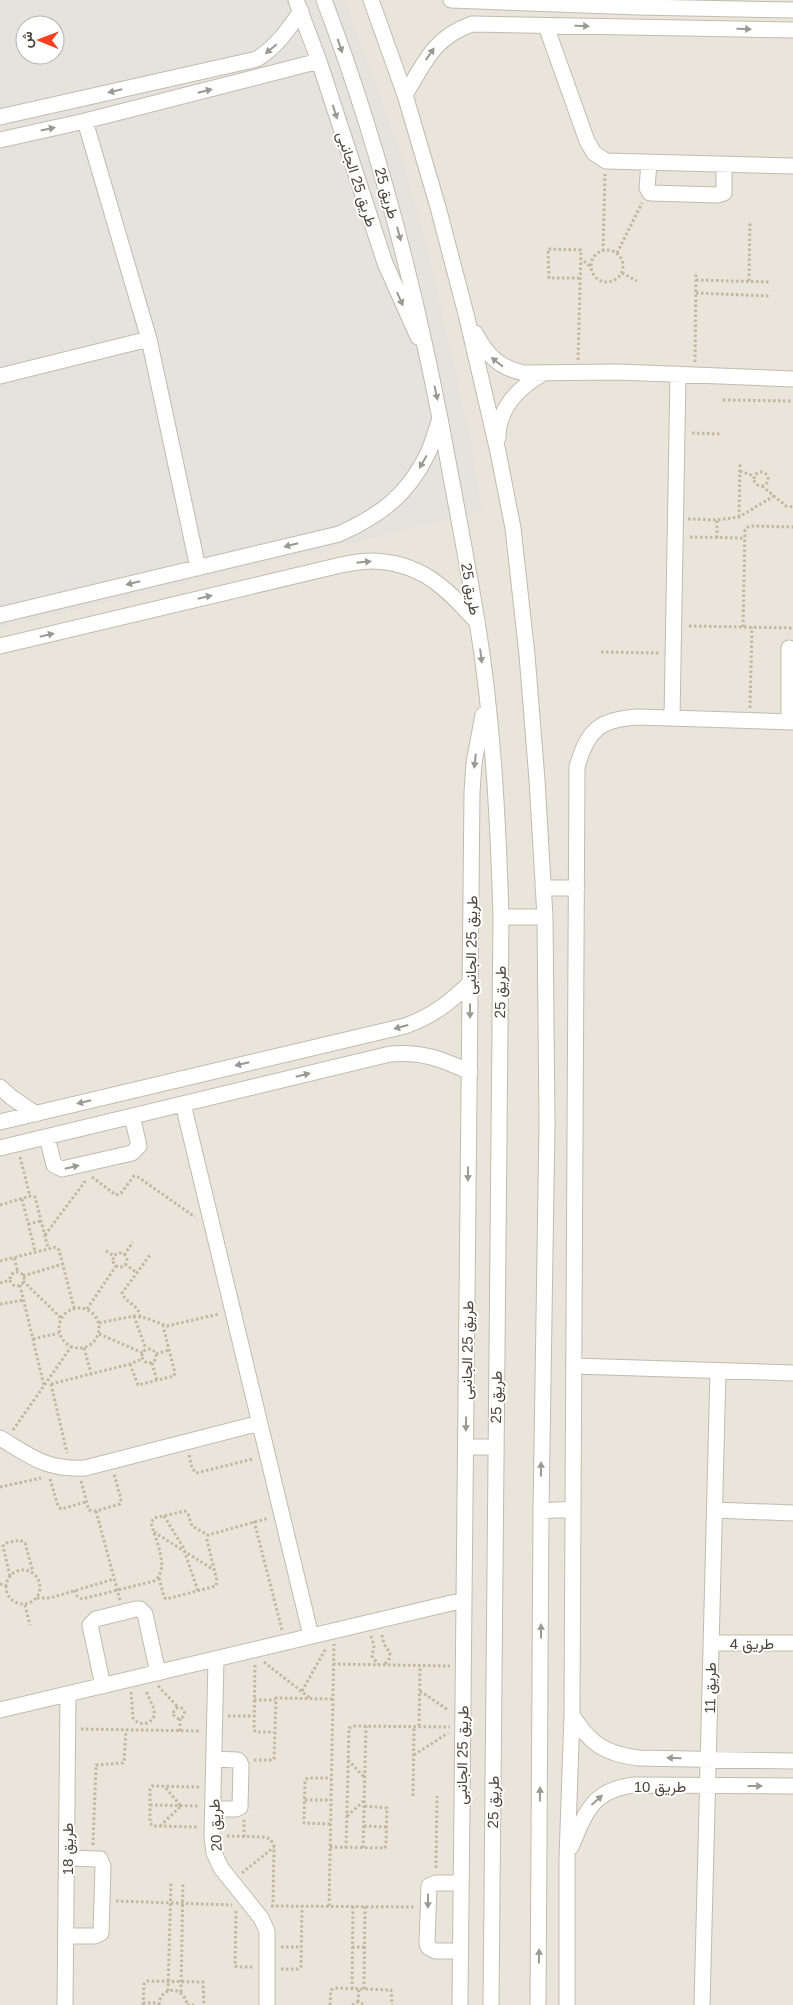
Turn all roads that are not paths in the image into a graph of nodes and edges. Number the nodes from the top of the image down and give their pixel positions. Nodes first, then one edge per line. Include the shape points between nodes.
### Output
1 (324, 0) edge
2 (371, 0) edge
3 (452, 0) edge
4 (637, 3) edge
5 (298, 5) edge
6 (793, 10) edge
7 (546, 26) junction
8 (793, 30) edge
9 (319, 62) junction
10 (404, 95) junction
11 (0, 117) edge
12 (86, 121) junction
13 (0, 140) edge
14 (649, 163) junction
15 (724, 164) junction
16 (793, 166) edge
17 (467, 318) junction
18 (149, 339) junction
19 (428, 353) junction
20 (543, 373) junction
21 (678, 374) junction
22 (0, 376) edge
23 (793, 379) edge
24 (440, 416) junction
25 (498, 452) junction
26 (198, 568) junction
27 (0, 615) edge
28 (477, 622) junction
29 (0, 646) edge
30 (789, 648) dead end
31 (486, 696) junction
32 (672, 718) junction
33 (791, 722) edge
34 (543, 888) junction
35 (577, 888) junction
36 (501, 917) junction
37 (545, 917) junction
38 (470, 983) junction
39 (470, 1072) junction
40 (0, 1087) edge
41 (183, 1104) junction
42 (36, 1114) junction
43 (132, 1116) junction
44 (0, 1122) edge
45 (47, 1137) junction
46 (0, 1148) edge
47 (574, 1366) junction
48 (718, 1370) junction
49 (793, 1373) edge
50 (260, 1423) junction
51 (3, 1439) edge
52 (466, 1447) junction
53 (496, 1447) junction
54 (573, 1509) junction
55 (715, 1510) junction
56 (541, 1511) junction
57 (793, 1513) edge
58 (464, 1600) junction
59 (311, 1636) junction
60 (711, 1643) junction
61 (793, 1644) edge
62 (216, 1659) junction
63 (145, 1676) junction
64 (102, 1686) junction
65 (68, 1694) junction
66 (0, 1710) edge
67 (572, 1715) junction
68 (214, 1759) junction
69 (708, 1759) junction
70 (793, 1761) edge
71 (708, 1786) junction
72 (793, 1786) edge
73 (213, 1807) junction
74 (67, 1858) junction
75 (567, 1858) junction
76 (461, 1883) junction
77 (66, 1936) junction
78 (460, 1951) junction
79 (65, 2005) edge
80 (267, 2005) edge
81 (460, 2005) edge
82 (491, 2005) edge
83 (538, 2005) edge
84 (567, 2005) edge
85 (702, 2005) edge

1 -> 19 street, طريق 25 via 385,183
2 - 10 street
3 - 4 street
4 - 6 street
5 - 9 street, طريق 25 الجانبى
5 -> 11 street via 284,36 257,59
7 -> 8 street
10 -> 7 street via 441,40 456,30 472,24
7 - 14 street via 594,153 606,161
12 -> 9 street
9 -> 19 street, طريق 25 الجانبى via 385,263 411,324
10 - 17 street
13 -> 12 street
12 - 18 street
14 - 15 street
14 - 15 street via 648,191 722,195
15 - 16 street
20 -> 17 street via 524,373 498,363 486,352
17 - 25 street
18 - 22 street
18 - 26 street
19 -> 24 street, طريق 25
20 - 21 street
20 - 25 street via 512,397 498,433
21 - 23 street
21 - 32 street
24 -> 26 street via 428,454 412,480 392,503 367,521 339,534
24 - 28 street, طريق 25
25 - 34 street via 521,591
26 -> 27 street
29 -> 28 street via 341,565 371,561 400,564 428,575 451,593
28 -> 31 street, طريق 25
30 - 33 street
31 - 36 street, طريق 25
31 -> 38 street, طريق 25 الجانبى via 473,778
32 - 33 street
32 - 35 street via 616,718 597,728 583,746 577,766
34 - 35 street
34 - 37 street
35 - 47 street
36 - 37 street
36 - 53 street, طريق 25
56 -> 37 street via 547,1123
38 -> 39 street, طريق 25 الجانبى
38 -> 42 street via 434,1014 405,1026
41 -> 39 street via 390,1054 427,1054
39 -> 52 street, طريق 25 الجانبى
40 - 42 street
41 - 43 street
41 - 50 street
42 - 44 street
43 - 45 street
45 -> 43 street via 54,1165 62,1169 82,1165 136,1150 139,1146
45 - 46 street
47 - 48 street
47 - 54 street
48 - 49 street
48 - 55 street, طريق 11
50 - 51 street via 74,1468 41,1462
50 - 59 street
52 - 53 street
52 - 58 street, طريق 25 الجانبى
53 - 82 street, طريق 25
54 - 56 street
54 - 67 street
55 - 57 street
55 - 60 street, طريق 11
83 -> 56 street
58 - 59 street
58 - 76 street, طريق 25 الجانبى
59 - 62 street via 255,1653
60 - 61 street, طريق 4
60 - 69 street, طريق 11
62 - 63 street
62 - 68 street, طريق 20
63 - 64 street
63 - 64 street via 143,1610 136,1609 96,1619 90,1625
64 - 65 street
65 - 66 street
65 - 74 street, طريق 18
69 -> 67 street, طريق 10 via 618,1755 599,1747 583,1733
67 - 75 street
68 - 73 street, طريق 20
68 - 73 street via 241,1763 240,1807
69 - 70 street, طريق 10
69 - 71 street, طريق 11
71 -> 72 street, طريق 10
75 -> 71 street, طريق 10 via 589,1807 601,1795 617,1787 634,1785
71 - 85 street, طريق 11
73 - 80 street, طريق 20 via 214,1853 221,1868 262,1918 267,1932
74 - 77 street, طريق 18
74 - 77 street via 102,1862 102,1900 99,1936
75 - 84 street
76 - 78 street, طريق 25 الجانبى
76 -> 78 street via 429,1886 428,1906 428,1947 435,1951
77 - 79 street, طريق 18
78 - 81 street, طريق 25 الجانبى

